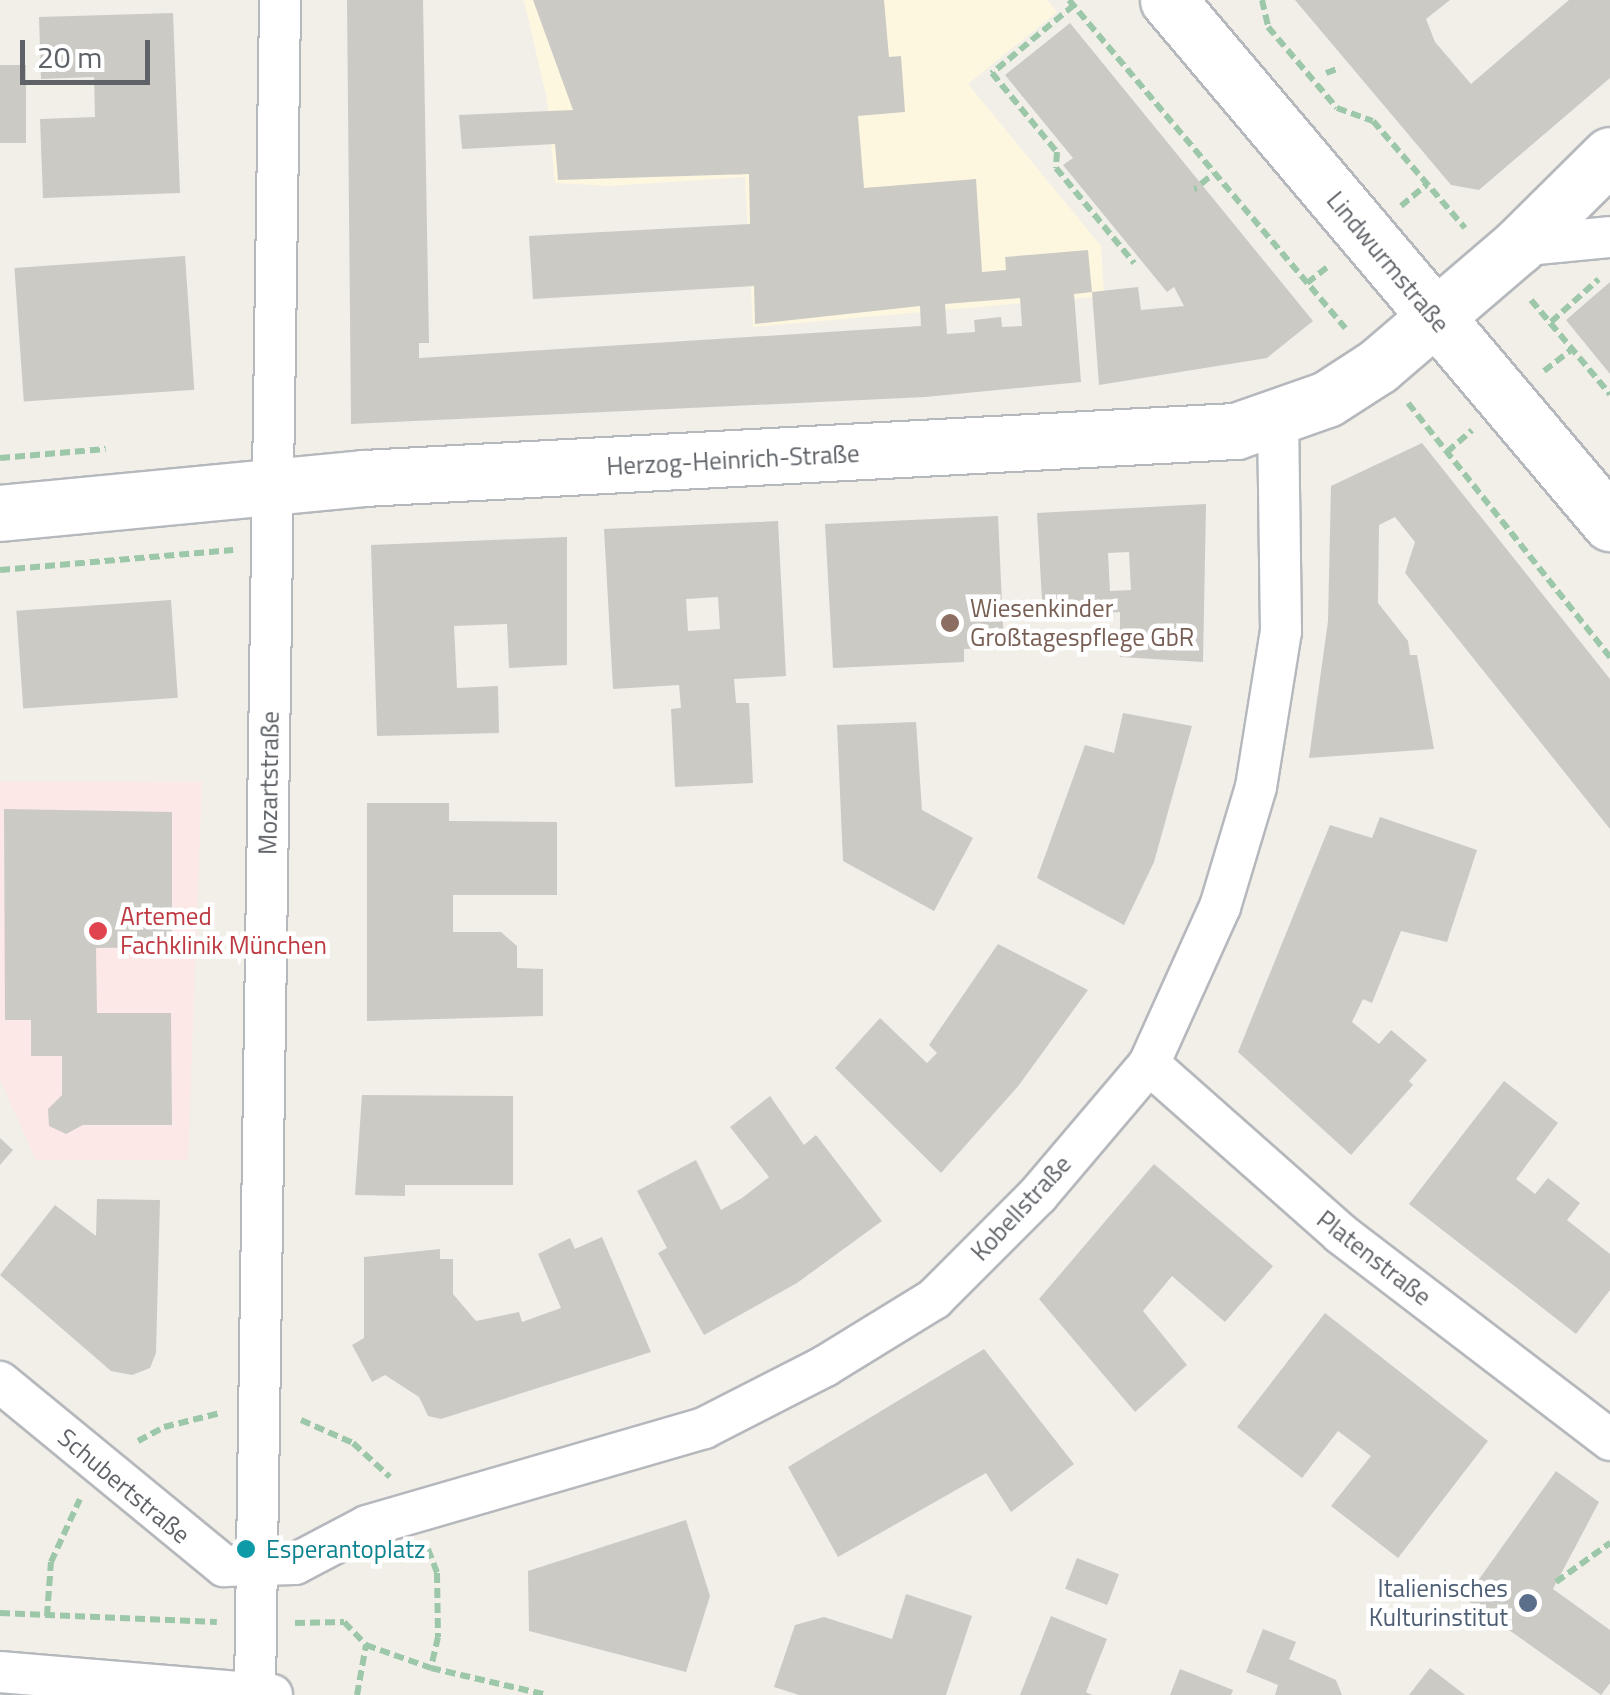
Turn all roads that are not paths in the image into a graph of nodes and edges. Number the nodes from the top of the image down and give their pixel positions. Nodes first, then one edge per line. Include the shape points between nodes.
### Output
1 (280, 0) edge
2 (1168, 0) edge
3 (1610, 155) edge
4 (1610, 237) edge
5 (1518, 246) junction
6 (1434, 317) junction
7 (1278, 419) junction
8 (273, 486) junction
9 (0, 513) edge
10 (1610, 522) edge
11 (1149, 1064) junction
12 (0, 1382) edge
13 (1610, 1440) edge
14 (257, 1566) junction
15 (0, 1672) edge
16 (263, 1693) edge

1 - 8 street, Mozartstraße
2 - 6 main road, Lindwurmstraße
3 - 5 main road, Herzog-Heinrich-Straße
4 - 5 street
5 - 6 main road, Herzog-Heinrich-Straße
6 - 7 main road, Herzog-Heinrich-Straße via 1378,366
6 - 10 main road, Lindwurmstraße
7 - 8 main road, Herzog-Heinrich-Straße via 1191,435
7 - 11 street, Kobellstraße via 1281,632 1256,787 1220,907
8 - 9 main road, Herzog-Heinrich-Straße
8 - 14 street, Mozartstraße
11 - 13 street, Platenstraße via 1340,1234
11 - 14 street, Kobellstraße via 1038,1194 934,1299 825,1366 704,1428 367,1526 295,1564
12 - 14 street, Schubertstraße via 190,1542 224,1566
14 - 16 street
15 - 16 street

